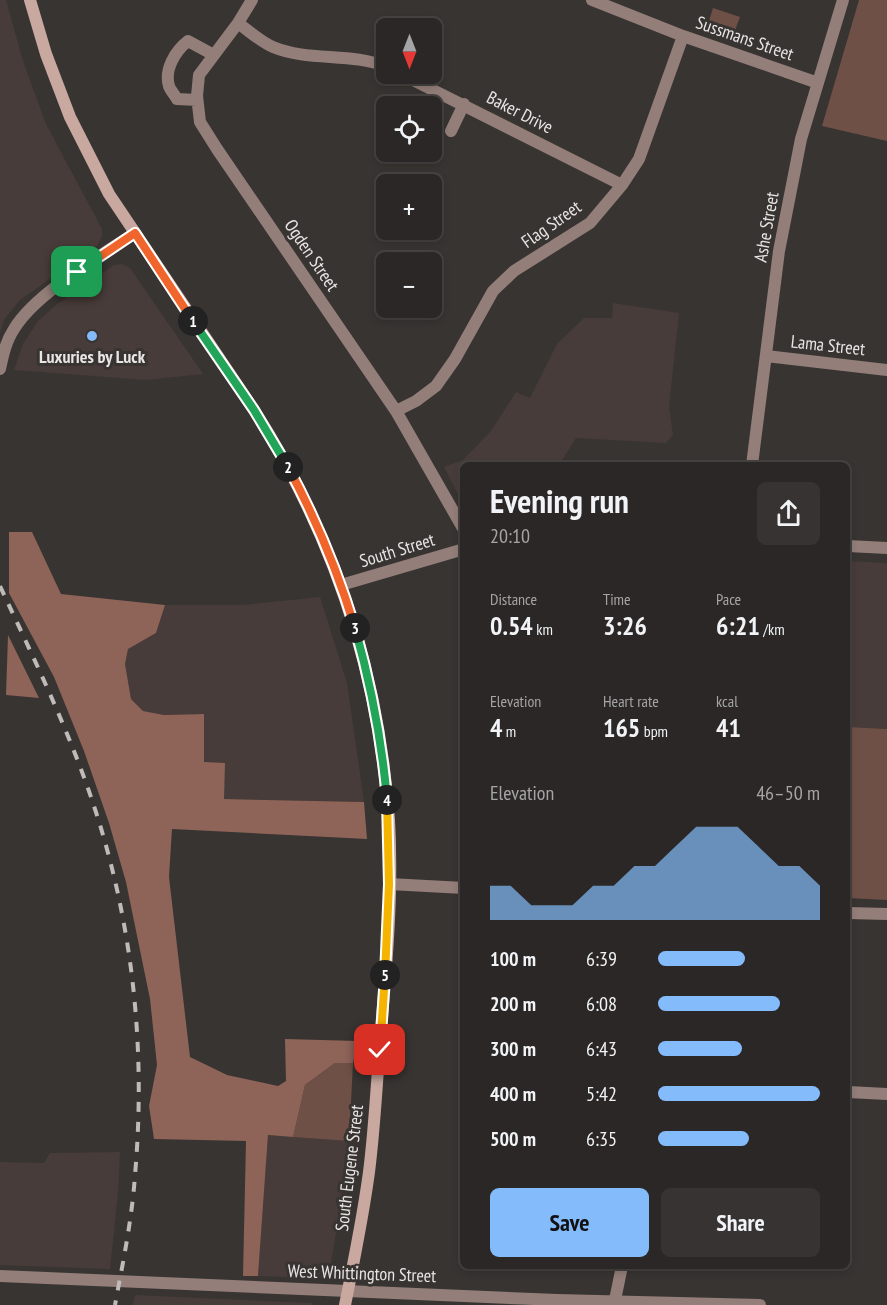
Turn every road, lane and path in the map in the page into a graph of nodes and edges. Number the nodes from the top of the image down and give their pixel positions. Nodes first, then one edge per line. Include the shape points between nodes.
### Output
1 (30, 0) edge
2 (252, 0) edge
3 (592, 0) edge
4 (843, 0) edge
5 (238, 23) junction
6 (683, 36) junction
7 (213, 54) junction
8 (376, 64) edge
9 (819, 83) junction
10 (422, 84) edge
11 (197, 100) junction
12 (464, 104) junction
13 (451, 131) dead end
14 (622, 184) junction
15 (135, 233) junction
16 (766, 356) junction
17 (0, 369) edge
18 (887, 370) edge
19 (396, 411) junction
20 (752, 462) edge
21 (460, 523) edge
22 (850, 546) edge
23 (887, 548) edge
24 (460, 550) edge
25 (341, 585) junction
26 (389, 884) junction
27 (460, 888) edge
28 (850, 912) edge
29 (887, 914) edge
30 (850, 1092) edge
31 (887, 1094) edge
32 (621, 1269) edge
33 (0, 1276) edge
34 (348, 1290) junction
35 (615, 1303) edge
36 (345, 1305) edge
37 (759, 1305) edge

1 - 15 main road, South Eugene Street via 69,117 109,194
2 - 5 street, Ogden Street
3 - 6 street, Sussmans Street
4 - 9 street, Ashe Street
5 - 7 street, Ogden Street
5 - 8 street via 272,46 298,54 354,58
6 - 9 street, Sussmans Street
6 - 14 street, Flag Street via 639,159
7 - 11 street, Ogden Street via 199,75
7 - 11 street via 188,41 167,71 169,87 177,99
9 - 16 street, Ashe Street via 801,139 782,232
10 - 12 street, Baker Drive
11 - 19 street, Ogden Street via 200,122 217,149
12 - 13 street
12 - 14 street, Baker Drive
14 - 19 street, Flag Street via 590,223 514,271 493,291 436,386
15 - 17 street via 28,309 13,329
15 - 25 main road, South Eugene Street via 274,441 318,526
16 - 18 street, Lama Street
16 - 20 street, Ashe Street
19 - 21 street, Ogden Street
22 - 23 street
24 - 25 street, South Street
25 - 26 main road, South Eugene Street via 366,665 378,724 389,822
26 - 27 street
26 - 34 main road, South Eugene Street via 375,1112
28 - 29 street
30 - 31 street
32 - 35 street
33 - 34 street, West Whittington Street
34 - 35 street, West Whittington Street
34 - 36 main road, South Eugene Street
35 - 37 street, West Whittington Street

